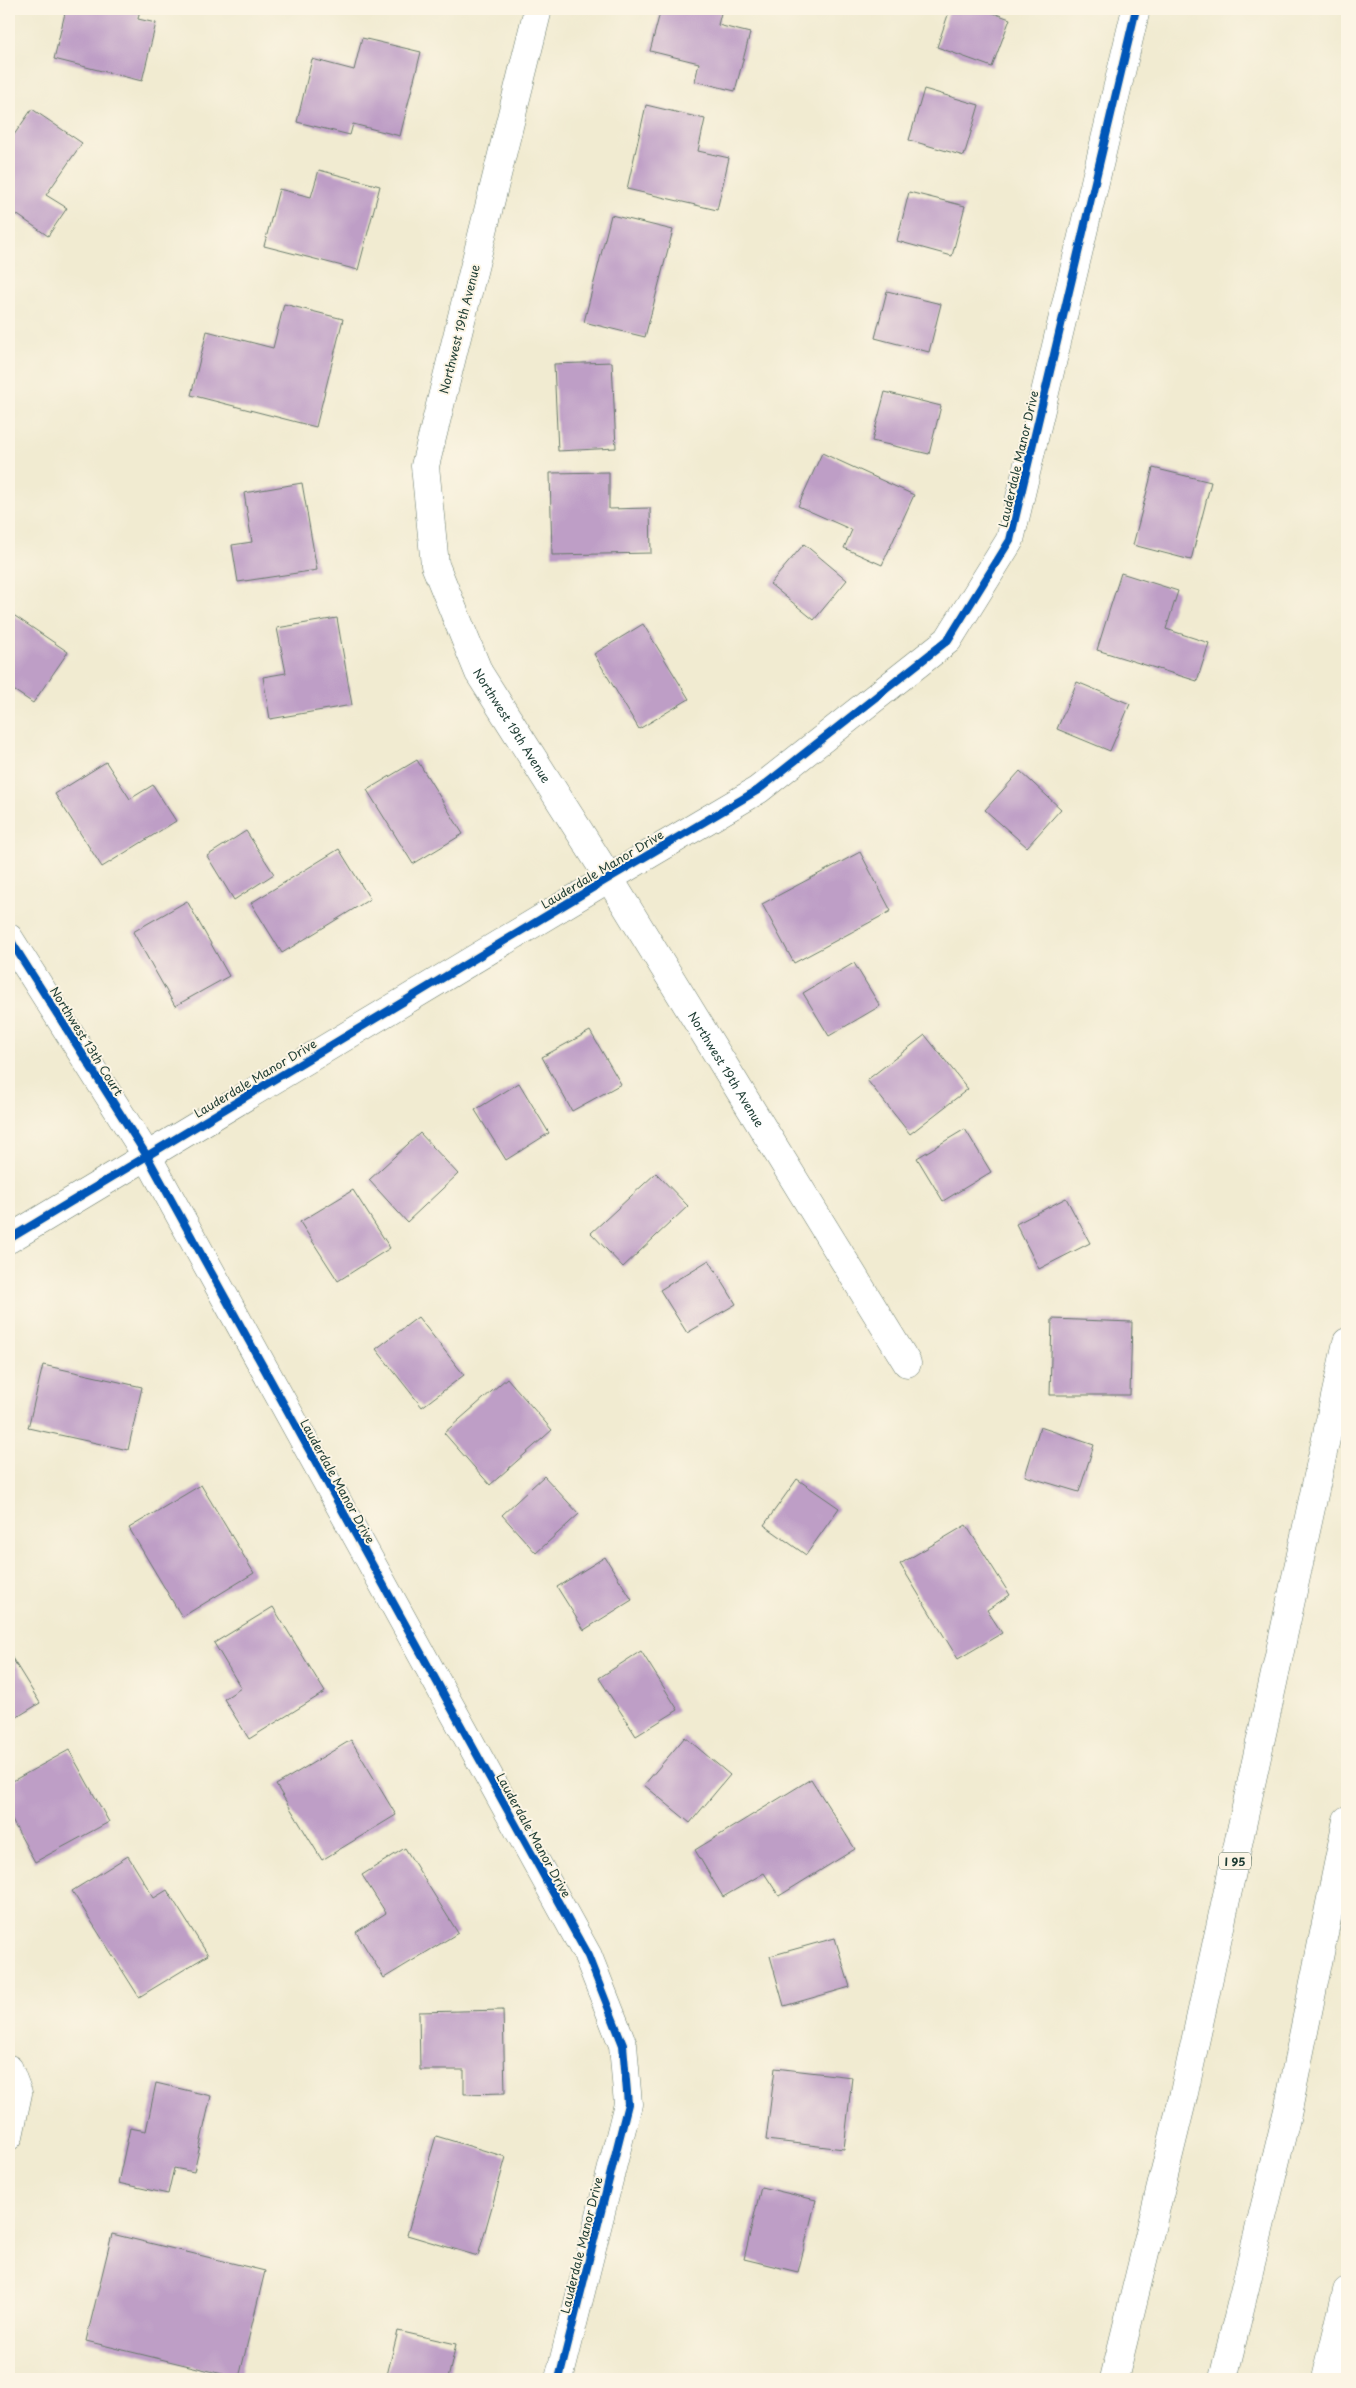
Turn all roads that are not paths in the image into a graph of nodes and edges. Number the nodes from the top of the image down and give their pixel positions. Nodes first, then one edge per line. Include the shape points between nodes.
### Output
1 (538, 9) edge
2 (1136, 9) edge
3 (609, 878) junction
4 (9, 938) edge
5 (147, 1156) junction
6 (9, 1239) edge
7 (1347, 1342) edge
8 (906, 1363) dead end
9 (1347, 1820) edge
10 (9, 2069) edge
11 (9, 2136) edge
12 (1347, 2291) edge
13 (559, 2379) edge
14 (1114, 2379) edge
15 (1223, 2379) edge
16 (1326, 2379) edge

1 - 3 main road, Northwest 19th Avenue via 425,466 435,565 479,673
2 - 3 main road, Lauderdale Manor Drive via 1010,540 948,640 758,790
3 - 5 main road, Lauderdale Manor Drive
3 - 8 main road, Northwest 19th Avenue
4 - 5 main road, Northwest 13th Court
5 - 6 main road
5 - 13 main road, Lauderdale Manor Drive via 588,1956 623,2045 628,2104
7 - 14 main road, I 95 via 1186,2083
9 - 15 main road via 1288,2110
10 - 11 main road via 18,2094
12 - 16 main road

